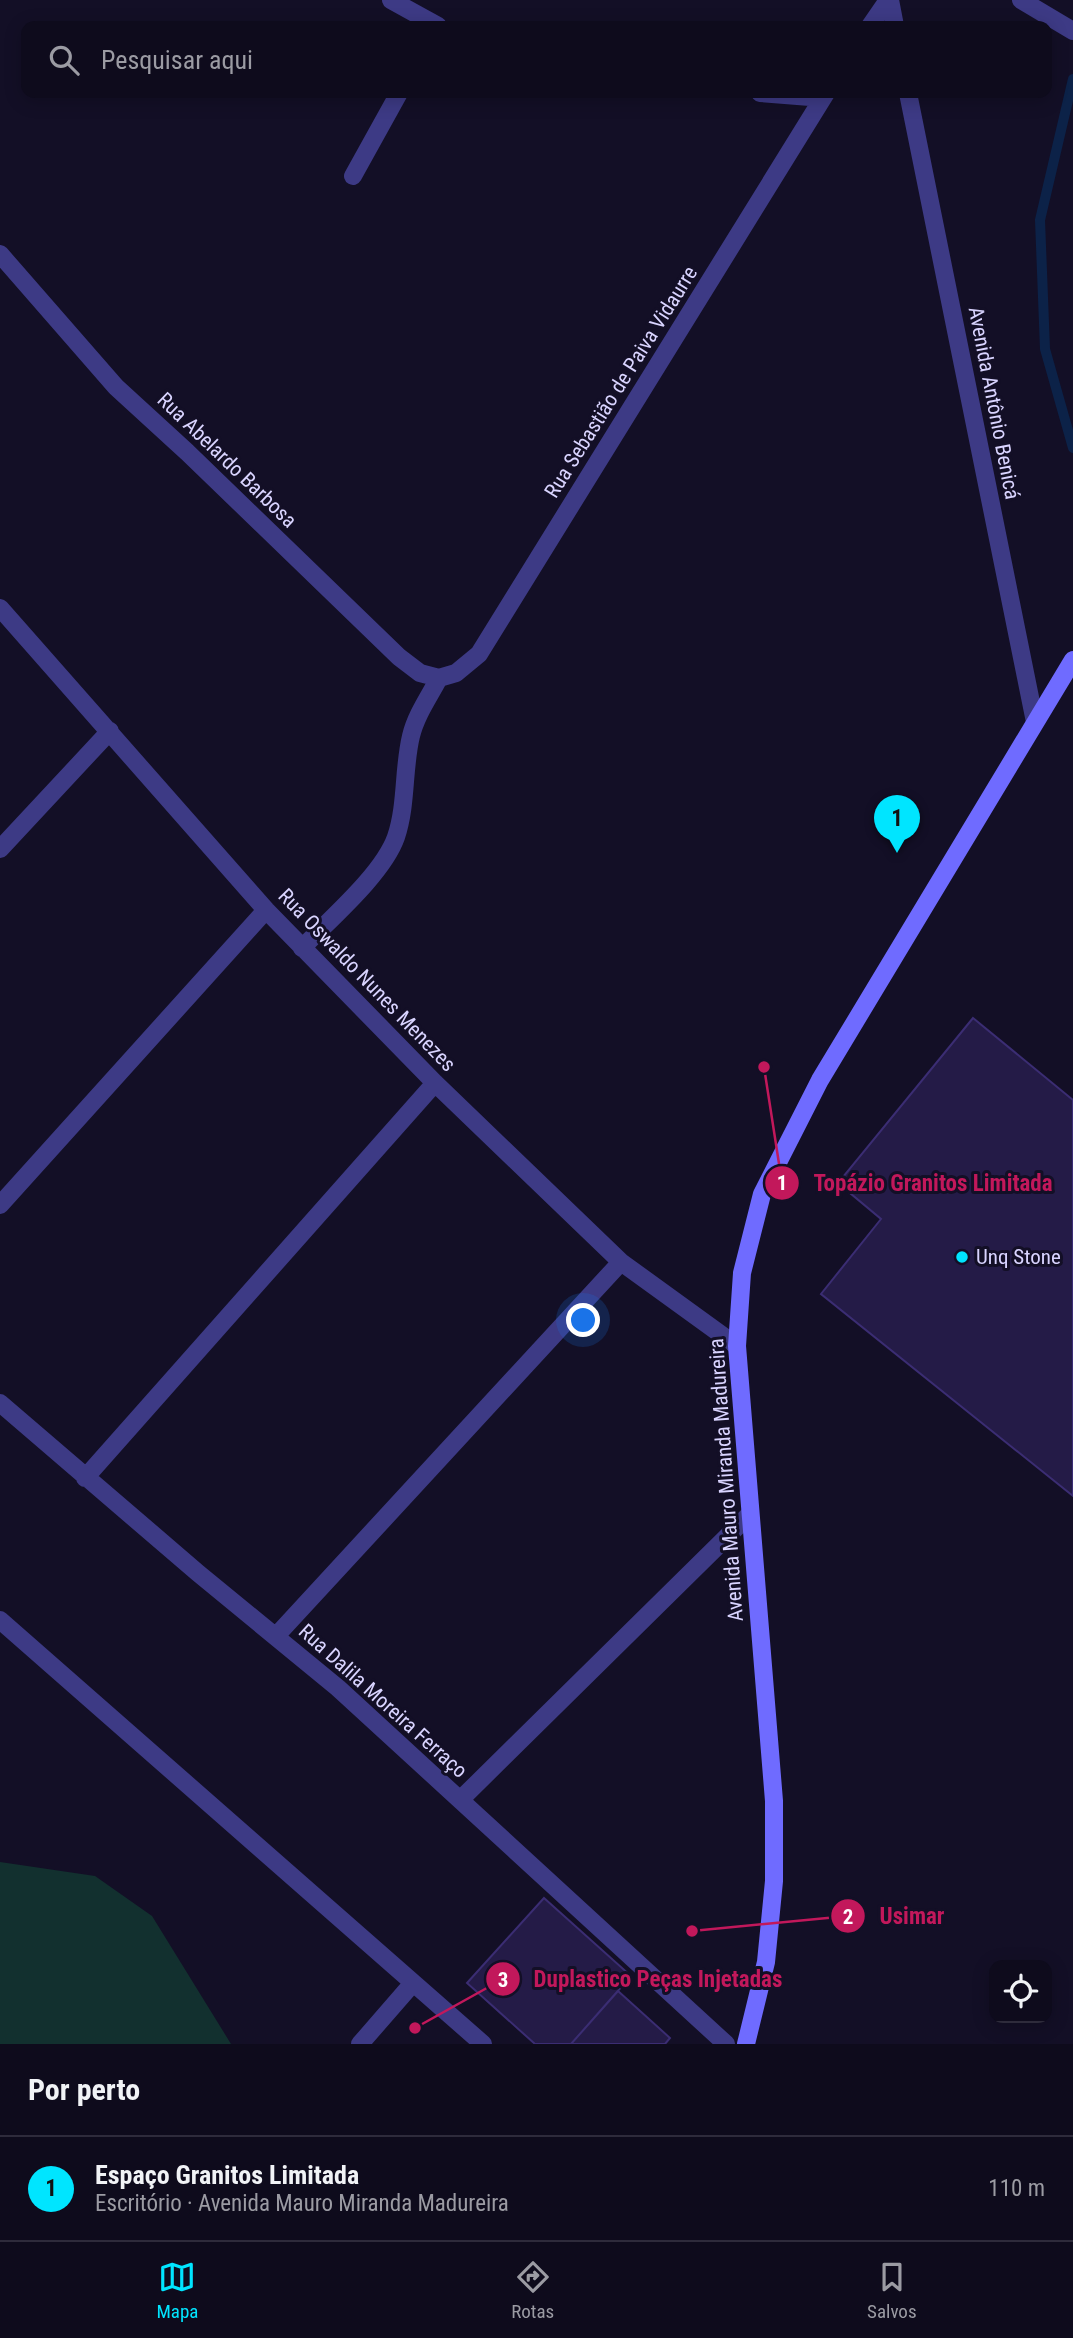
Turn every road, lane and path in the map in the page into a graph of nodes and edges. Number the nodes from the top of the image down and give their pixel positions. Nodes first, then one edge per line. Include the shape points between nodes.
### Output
1 (391, 0) edge
2 (889, 0) edge
3 (1021, 0) edge
4 (428, 21) edge
5 (874, 21) edge
6 (894, 21) edge
7 (1073, 31) edge
8 (396, 98) edge
9 (823, 98) edge
10 (909, 98) edge
11 (353, 176) dead end
12 (0, 254) edge
13 (0, 608) edge
14 (1073, 660) edge
15 (439, 678) junction
16 (1035, 722) junction
17 (110, 731) junction
18 (0, 849) edge
19 (266, 910) junction
20 (302, 948) junction
21 (435, 1083) junction
22 (0, 1205) edge
23 (621, 1262) junction
24 (737, 1346) junction
25 (0, 1403) edge
26 (85, 1478) junction
27 (749, 1515) junction
28 (0, 1620) edge
29 (276, 1636) junction
30 (460, 1800) junction
31 (413, 1983) junction
32 (360, 2044) edge
33 (483, 2044) edge
34 (726, 2044) edge
35 (746, 2044) edge

1 - 4 street
2 - 5 street
2 - 6 street
3 - 7 street
8 - 11 street
9 - 15 street, Rua Sebastião de Paiva Vidaurre via 479,654 456,673
10 - 16 street, Avenida Antônio Benicá
12 - 15 street, Rua Abelardo Barbosa via 117,387 399,657 420,673
13 - 17 street, Rua Oswaldo Nunes Menezes
14 - 16 main road, Avenida Mauro Miranda Madureira
15 - 20 street via 410,739 403,814 395,840 381,864
16 - 24 main road, Avenida Mauro Miranda Madureira via 820,1080 762,1194 742,1273
17 - 18 street
17 - 19 street, Rua Oswaldo Nunes Menezes
19 - 20 street, Rua Oswaldo Nunes Menezes
19 - 22 street
20 - 21 street, Rua Oswaldo Nunes Menezes
21 - 23 street, Rua Oswaldo Nunes Menezes
21 - 26 street
23 - 24 street, Rua Oswaldo Nunes Menezes
23 - 29 street
24 - 27 main road, Avenida Mauro Miranda Madureira
25 - 26 street, Rua Dalila Moreira Ferraço
26 - 29 street, Rua Dalila Moreira Ferraço
27 - 30 street
27 - 35 main road, Avenida Mauro Miranda Madureira via 774,1801 774,1881 765,1962
28 - 31 street
29 - 30 street, Rua Dalila Moreira Ferraço
30 - 34 street, Rua Dalila Moreira Ferraço
31 - 32 street
31 - 33 street

